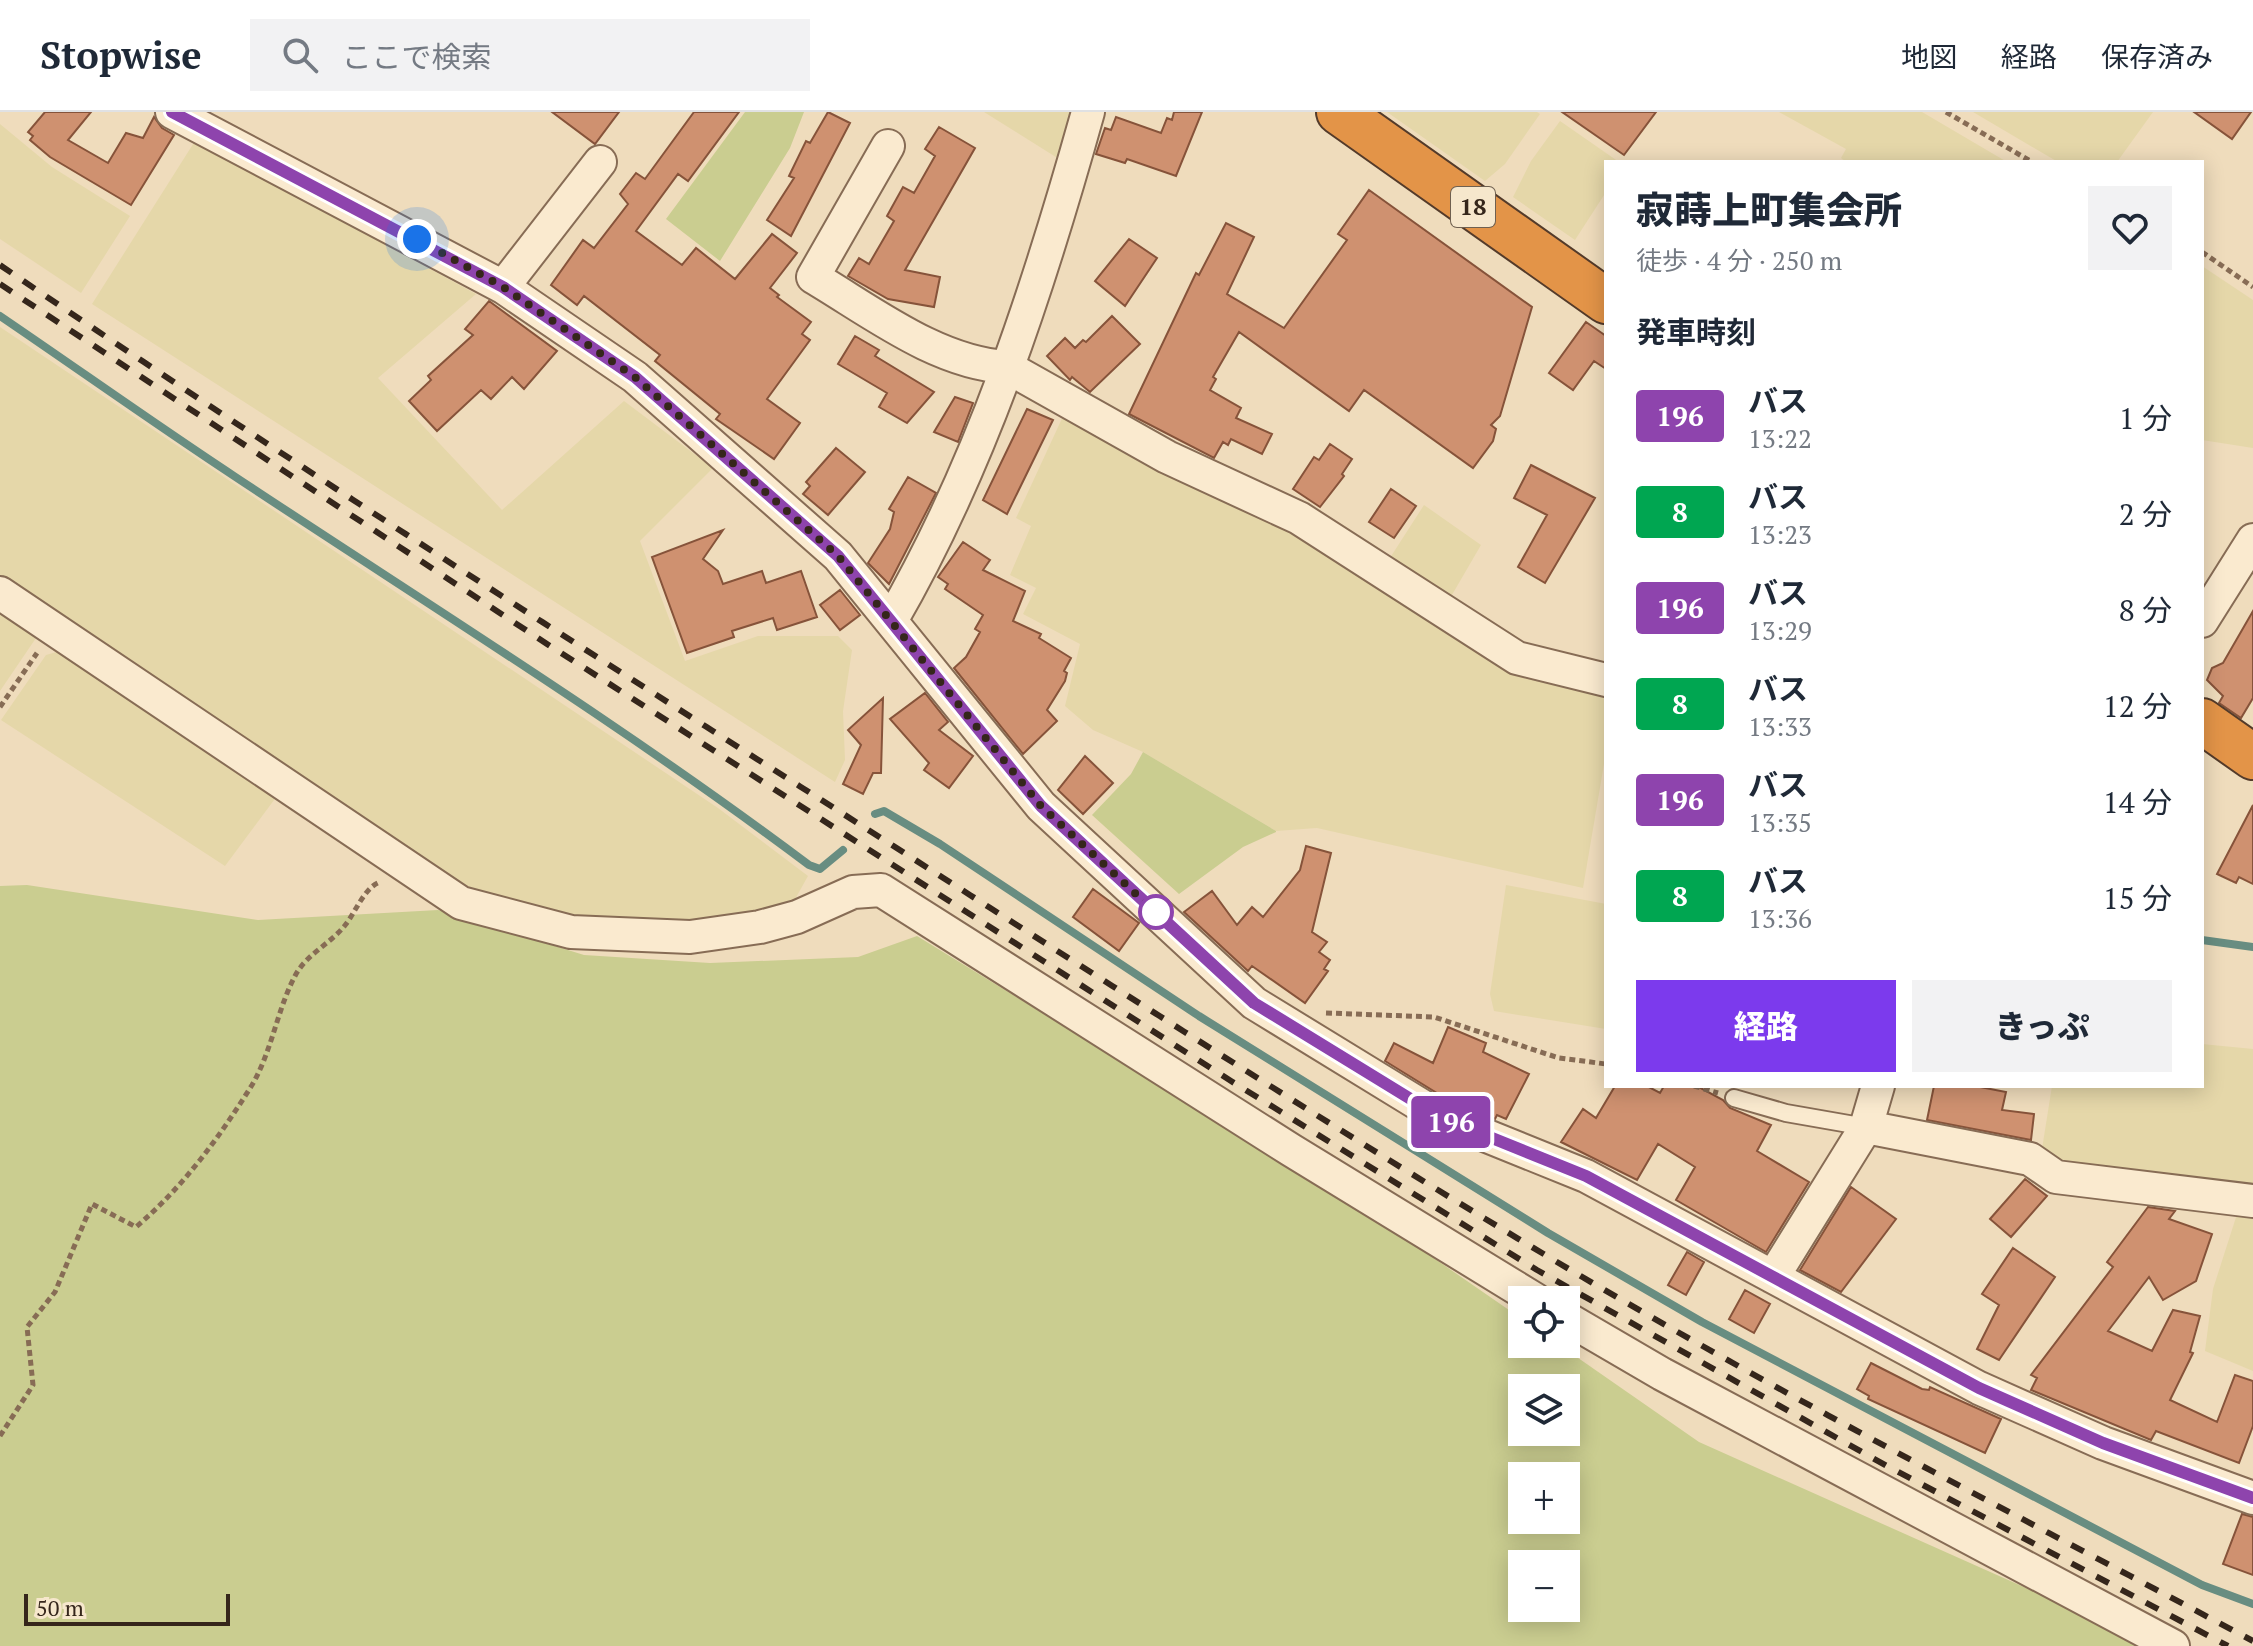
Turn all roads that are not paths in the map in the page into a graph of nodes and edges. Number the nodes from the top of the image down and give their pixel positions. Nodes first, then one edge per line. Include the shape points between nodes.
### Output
1 (172, 112) edge
2 (1088, 112) edge
3 (1339, 112) edge
4 (888, 146) dead end
5 (600, 162) dead end
6 (503, 287) junction
7 (1604, 300) edge
8 (1007, 367) junction
9 (2253, 540) edge
10 (0, 593) edge
11 (2204, 618) edge
12 (891, 621) junction
13 (1604, 680) edge
14 (2204, 722) edge
15 (2253, 757) edge
16 (1877, 1088) edge
17 (1734, 1098) dead end
18 (1866, 1127) junction
19 (2253, 1201) edge
20 (1773, 1277) junction
21 (1513, 1286) edge
22 (1580, 1326) edge
23 (2253, 1498) edge
24 (2173, 1646) edge

1 - 6 street
2 - 8 street
3 - 7 highway, 18
4 - 8 street via 813,277 926,343 981,366
5 - 6 street
6 - 12 street via 635,377 838,556
8 - 12 street via 923,565
8 - 13 street via 1167,457 1299,518 1517,658
9 - 11 street
10 - 21 street via 461,903 571,932 690,937 760,927 853,892 881,890
12 - 20 street via 1041,806 1254,1003 1440,1117 1586,1176
14 - 15 highway
16 - 18 street
17 - 18 lane
18 - 19 street via 2030,1159 2056,1177
18 - 20 street
20 - 23 street via 1979,1388 2117,1449
22 - 24 street

